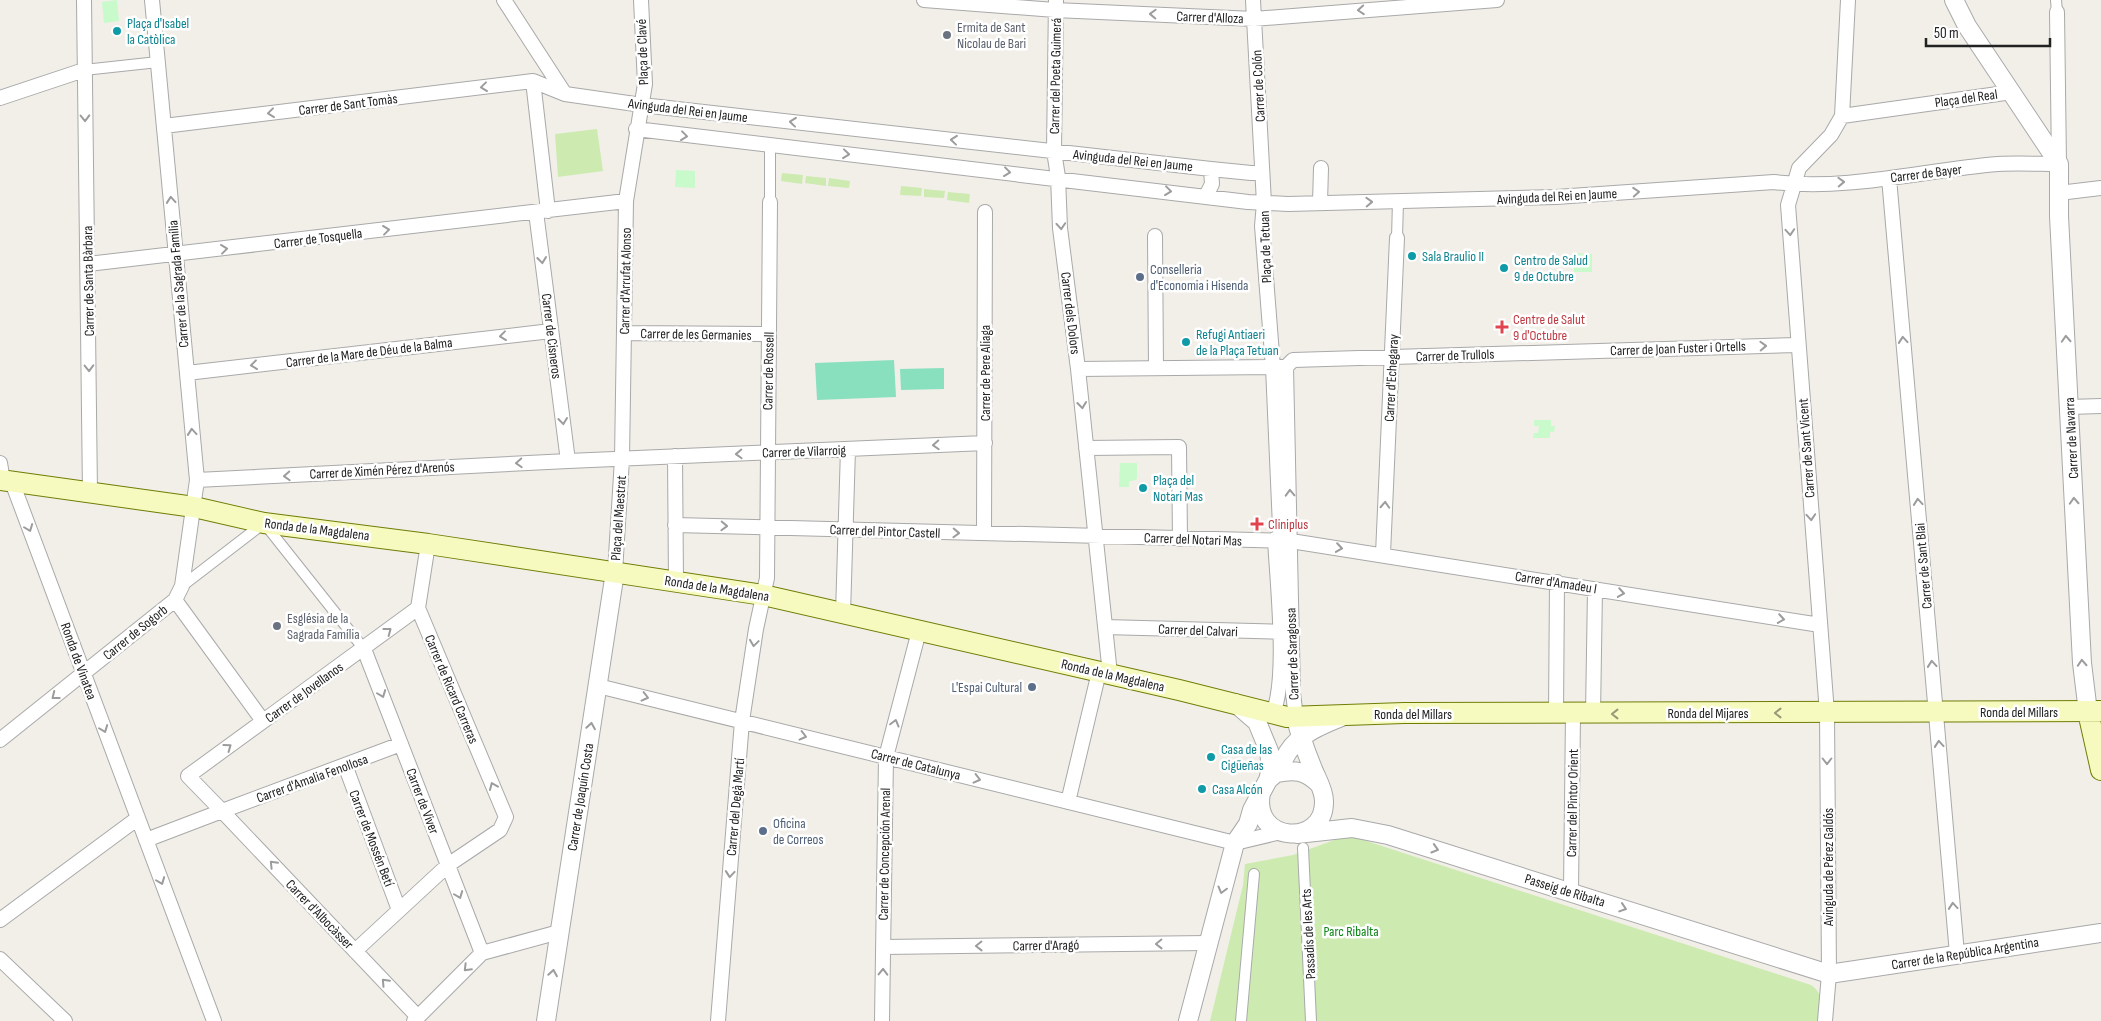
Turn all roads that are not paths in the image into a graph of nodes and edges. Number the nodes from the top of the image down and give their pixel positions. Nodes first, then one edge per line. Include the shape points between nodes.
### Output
1 (84, 0) edge
2 (152, 0) edge
3 (504, 0) edge
4 (641, 0) edge
5 (924, 0) edge
6 (1253, 0) edge
7 (1497, 0) edge
8 (1848, 0) edge
9 (1954, 0) edge
10 (1056, 5) edge
11 (2057, 6) edge
12 (1254, 19) junction
13 (158, 62) junction
14 (84, 70) junction
15 (533, 81) junction
16 (2012, 92) junction
17 (565, 94) junction
18 (0, 98) edge
19 (642, 105) junction
20 (1842, 116) junction
21 (164, 126) junction
22 (636, 129) junction
23 (770, 146) junction
24 (1054, 151) junction
25 (2059, 164) junction
26 (1320, 168) dead end
27 (1211, 169) junction
28 (1262, 172) junction
29 (1058, 178) junction
30 (1889, 178) junction
31 (1793, 184) junction
32 (2101, 188) edge
33 (2059, 193) junction
34 (1206, 196) junction
35 (626, 201) junction
36 (1398, 201) junction
37 (770, 202) joint
38 (1264, 202) junction
39 (1320, 203) junction
40 (542, 211) junction
41 (985, 212) dead end
42 (1155, 236) dead end
43 (1396, 238) joint
44 (176, 254) junction
45 (88, 264) junction
46 (551, 331) junction
47 (624, 333) junction
48 (768, 334) junction
49 (1798, 345) junction
50 (1557, 352) joint
51 (1392, 357) junction
52 (1280, 365) junction
53 (1156, 368) junction
54 (1078, 369) junction
55 (187, 373) junction
56 (2101, 406) edge
57 (2069, 407) junction
58 (985, 443) junction
59 (1086, 448) junction
60 (848, 449) junction
61 (767, 452) junction
62 (675, 456) junction
63 (622, 459) junction
64 (568, 461) junction
65 (4, 476) edge
66 (197, 480) junction
67 (90, 493) junction
68 (194, 507) junction
69 (264, 523) junction
70 (675, 525) junction
71 (767, 528) junction
72 (845, 530) junction
73 (984, 534) junction
74 (1095, 536) junction
75 (1180, 539) junction
76 (1282, 541) junction
77 (428, 544) junction
78 (1383, 554) junction
79 (615, 572) junction
80 (676, 582) junction
81 (1557, 582) junction
82 (182, 586) junction
83 (1595, 589) junction
84 (763, 595) junction
85 (176, 600) junction
86 (418, 608) junction
87 (843, 614) junction
88 (1820, 625) junction
89 (1105, 627) junction
90 (919, 631) junction
91 (1285, 632) junction
92 (364, 649) junction
93 (1105, 673) junction
94 (84, 674) junction
95 (598, 686) junction
96 (1234, 703) junction
97 (2094, 711) edge
98 (1936, 712) junction
99 (1273, 713) junction
100 (1827, 713) junction
101 (1347, 714) junction
102 (1479, 714) joint
103 (1574, 714) junction
104 (1296, 718) junction
105 (263, 721) junction
106 (742, 721) junction
107 (1301, 738) junction
108 (0, 740) edge
109 (401, 744) junction
110 (886, 757) junction
111 (345, 765) junction
112 (2101, 770) edge
113 (1269, 781) junction
114 (1319, 785) junction
115 (1068, 802) junction
116 (222, 811) junction
117 (138, 818) junction
118 (1294, 838) junction
119 (146, 840) junction
120 (1235, 843) junction
121 (448, 864) junction
122 (1254, 874) dead end
123 (1571, 891) junction
124 (399, 910) junction
125 (0, 920) edge
126 (559, 932) junction
127 (2101, 932) edge
128 (1208, 943) junction
129 (883, 947) junction
130 (355, 951) junction
131 (482, 954) junction
132 (1958, 954) junction
133 (0, 959) edge
134 (1829, 974) junction
135 (416, 1019) edge
136 (65, 1021) edge
137 (214, 1021) edge
138 (546, 1021) edge
139 (718, 1021) edge
140 (882, 1021) edge
141 (1188, 1021) edge
142 (1241, 1021) edge
143 (1312, 1021) edge
144 (1825, 1021) edge

1 - 14 street
2 - 13 street
3 - 17 street
4 - 19 street, Plaça de Clavé
5 - 10 street, Carrer d'Alloza
6 - 12 street, Carrer de Colón
7 -> 12 street, Carrer d'Alloza
8 - 20 street
9 - 16 street, Plaça del Real via 1967,26
12 -> 10 street, Carrer d'Alloza
10 - 24 street, Carrer del Poeta Guimerá
11 - 25 street, Carrer de Navarra
12 - 28 street, Carrer de Colón
13 - 14 street
13 - 21 street, Carrer de la Sagrada Família
14 - 18 street
14 -> 45 street, Carrer de Santa Bàrbara
15 - 17 street, Avinguda del Rei en Jaume
15 -> 21 street, Carrer de Sant Tomàs
15 - 40 street
16 - 20 street, Plaça del Real
16 - 25 street
17 - 19 street, Avinguda del Rei en Jaume
19 - 22 street, Carrer d'Arrufat Alonso
24 -> 19 street, Avinguda del Rei en Jaume
20 - 31 street, Carrer de Sant Vicent via 1831,134 1799,168
44 -> 21 street, Carrer de la Sagrada Família
22 -> 23 street, Avinguda del Rei en Jaume
22 - 35 street, Carrer d'Arrufat Alonso
23 -> 29 street, Avinguda del Rei en Jaume
23 - 37 street, Carrer de Rossell
24 - 27 street, Avinguda del Rei en Jaume
24 - 29 street, Avinguda del Rei en Jaume
25 - 30 street, Carrer de Bayer via 1999,164
25 - 33 street, Carrer de Navarra
26 - 39 street
27 - 28 street, Avinguda del Rei en Jaume
27 - 34 street, Avinguda del Rei en Jaume via 1212,184
28 - 38 street, Carrer de Colón
29 -> 34 street, Avinguda del Rei en Jaume
29 -> 54 street, Carrer dels Dolors via 1060,228
31 -> 30 street, Carrer de Bayer
98 -> 30 street, Carrer de Sant Blai
36 -> 31 street, Avinguda del Rei en Jaume via 1556,197 1774,182
31 -> 49 street, Carrer de Sant Vicent via 1788,205
32 - 33 street
57 -> 33 street, Carrer de Navarra
34 - 38 street, Avinguda del Rei en Jaume
35 - 40 street
35 - 47 street, Carrer d'Arrufat Alonso
39 -> 36 street, Avinguda del Rei en Jaume
36 - 43 street, Carrer d'Echegaray
37 - 48 street, Carrer de Rossell
38 - 39 street, Avinguda del Rei en Jaume
38 - 52 street, Plaça de Tetuan via 1262,226
44 -> 40 street, Carrer de Tosquella
40 -> 46 street, Carrer de Cisneros
41 - 58 street, Carrer de Pere Aliaga
42 - 53 street
43 - 51 street, Carrer d'Echegaray
44 - 45 street, Carrer de Tosquella
44 - 55 street, Carrer de la Sagrada Família
45 -> 67 street, Carrer de Santa Bàrbara
46 -> 55 street, Carrer de la Mare de Déu de la Balma
46 -> 64 street, Carrer de Cisneros
47 - 48 street, Carrer de les Germanies
47 - 63 street, Carrer d'Arrufat Alonso
48 - 61 street, Carrer de Rossell
50 -> 49 street, Carrer de Joan Fuster i Ortells
49 -> 88 street, Carrer de Sant Vicent
50 - 51 street, Carrer de Trullols
51 - 52 street, Carrer de Trullols
78 -> 51 street, Carrer d'Echegaray
52 - 53 street
52 - 76 street, Carrer de Saragossa
53 - 54 street
54 -> 59 street, Carrer dels Dolors
66 -> 55 street, Carrer de la Sagrada Família
56 - 57 street
97 -> 57 street, Carrer de Navarra via 2084,692
58 -> 60 street, Carrer de Vilarroig
58 - 73 street, Carrer de Pere Aliaga
59 - 74 street
59 - 75 street via 1179,447
60 - 61 street, Carrer de Vilarroig
60 - 72 street
61 -> 62 street, Carrer de Vilarroig
61 - 71 street, Carrer de Rossell
62 - 63 street, Carrer de Vilarroig
62 - 70 street
63 - 64 street, Plaça del Maestrat
63 - 79 street, Plaça del Maestrat
64 -> 66 street, Carrer de Ximén Pérez d'Arenós
65 - 67 main road, Ronda de la Magdalena
65 -> 94 street, Ronda de Vinatea
66 - 68 street, Carrer de la Sagrada Família
67 - 68 main road, Ronda de la Magdalena
68 - 69 main road, Ronda de la Magdalena
68 - 82 street
69 - 77 main road, Ronda de la Magdalena
69 - 82 street
69 - 92 street
70 -> 71 street, Carrer del Pintor Castell
70 - 80 street
71 - 72 street, Carrer del Pintor Castell
71 - 84 street, Carrer de Rossell via 767,578
72 -> 73 street, Carrer del Pintor Castell
72 - 87 street
73 - 74 street, Carrer del Pintor Castell
74 - 75 street, Carrer del Notari Mas
74 - 89 street
75 - 76 street, Carrer del Notari Mas
76 -> 78 street, Carrer d'Amadeu I
76 - 91 street, Carrer de Saragossa
77 - 79 main road, Ronda de la Magdalena
77 - 86 street
78 - 81 street, Carrer d'Amadeu I
79 - 80 main road, Ronda de la Magdalena
79 - 95 street, Carrer de Joaquín Costa
80 - 84 main road, Ronda de la Magdalena
81 - 83 street, Carrer d'Amadeu I
81 - 103 street
82 - 85 street
83 -> 88 street, Carrer d'Amadeu I
83 - 103 street
84 - 87 main road, Ronda de la Magdalena
84 -> 106 street, Carrer del Degà Martí
85 - 94 street, Carrer de Sogorb
85 - 105 street
92 -> 86 street, Carrer de Jovellanos
121 -> 86 street, Carrer de Ricard Carreras via 500,830 506,817
87 - 90 main road, Ronda de la Magdalena
88 - 100 street, Carrer de Sant Vicent
89 - 91 street, Carrer del Calvari
89 - 93 street
90 - 93 main road, Ronda de la Magdalena
110 -> 90 street, Carrer de Concepción Arenal
91 - 99 street, Carrer de Saragossa
91 - 104 street, Carrer de Saragossa
92 - 105 street, Carrer de Jovellanos
92 -> 109 street, Carrer de Viver
93 - 96 main road, Ronda de la Magdalena
93 - 115 street
94 -> 108 street, Carrer de Sogorb
94 -> 117 street, Ronda de Vinatea
95 -> 106 street, Carrer de Catalunya
126 -> 95 street, Carrer de Joaquín Costa
96 - 99 main road, Ronda de la Magdalena
96 - 113 street, Ronda de la Magdalena via 1257,722 1263,734 1269,752
97 - 98 main road, Ronda del Millars
97 - 112 main road
98 - 100 main road, Ronda del Mijares
132 -> 98 street, Carrer de Sant Blai
99 - 104 main road, Ronda de la Magdalena
100 -> 103 main road, Ronda del Mijares
100 -> 134 street, Avinguda de Pérez Galdós
101 - 102 main road, Ronda del Millars
101 - 104 main road, Ronda del Millars
101 - 107 street, Ronda del Millars
102 - 103 main road, Ronda del Mijares
103 - 123 street, Carrer del Pintor Orient
104 - 107 street
116 -> 105 street, Carrer de Jovellanos via 188,776
106 -> 110 street, Carrer de Catalunya
106 -> 139 street, Carrer del Degà Martí
107 - 113 street
107 - 114 street
109 - 111 street, Carrer d'Amalia Fenollosa
109 - 121 street, Carrer de Viver
110 -> 115 street, Carrer de Catalunya
110 - 129 street, Carrer de Concepción Arenal
111 - 116 street, Carrer d'Amalia Fenollosa
111 - 124 street, Carrer de Mossén Betí
113 - 114 street via 1298,770
113 - 118 street via 1260,800 1265,820
113 - 120 street
114 - 118 street via 1324,810 1314,826
115 - 120 street, Carrer de Catalunya
116 - 119 street
130 -> 116 street, Carrer d'Albocàsser
117 - 119 street, Ronda de Vinatea
117 - 125 street
118 - 120 street
118 -> 123 street, Passeig de Ribalta via 1352,828 1388,835
118 - 143 street, Passadís de les Arts
119 -> 137 street, Ronda de Vinatea
120 -> 128 street
121 - 124 street
121 -> 131 street, Carrer de Viver
122 - 142 street
123 -> 134 street, Passeig de Ribalta
124 - 130 street
126 - 131 street
138 -> 126 street, Carrer de Joaquín Costa
127 - 132 street, Carrer de la República Argentina
128 -> 129 street, Carrer d'Aragó
128 - 141 street
140 -> 129 street, Carrer de Concepción Arenal
135 -> 130 street, Carrer d'Albocàsser
131 -> 135 street
132 - 134 street, Carrer de la República Argentina
133 - 136 street
134 - 144 street, Avinguda de Pérez Galdós

